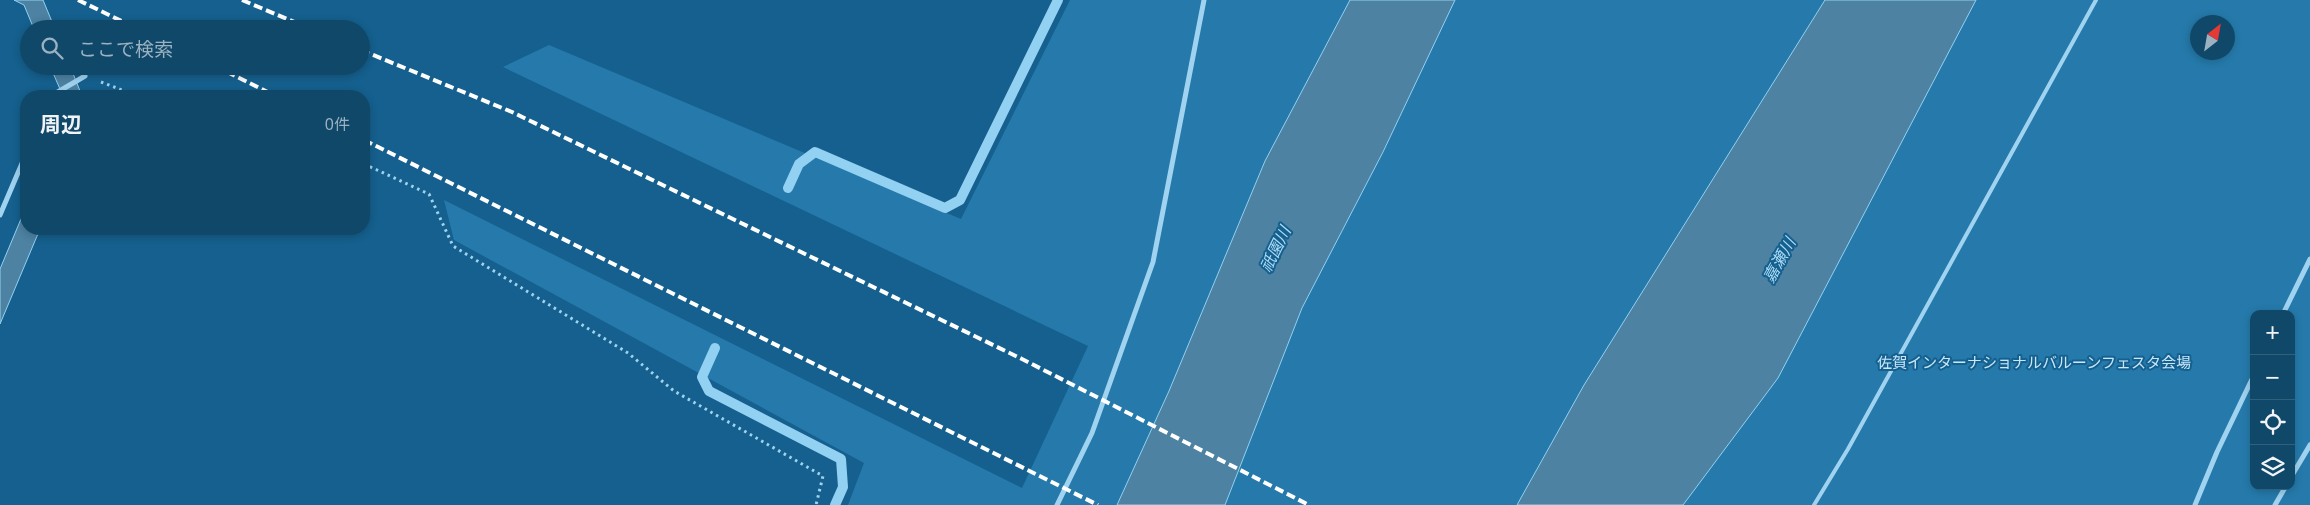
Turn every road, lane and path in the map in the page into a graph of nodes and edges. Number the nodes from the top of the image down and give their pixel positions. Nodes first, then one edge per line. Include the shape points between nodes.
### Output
1 (1204, 0) edge
2 (2096, 0) edge
3 (85, 76) joint
4 (61, 90) edge
5 (122, 90) edge
6 (370, 167) edge
7 (20, 168) edge
8 (0, 215) edge
9 (2310, 259) edge
10 (2285, 310) edge
11 (2250, 383) edge
12 (2310, 445) edge
13 (2295, 470) edge
14 (2284, 490) edge
15 (816, 505) edge
16 (1057, 505) edge
17 (1814, 505) edge
18 (2195, 505) edge
19 (2275, 505) edge

1 - 16 street via 1153,262 1092,433
2 - 17 lane via 1848,450
3 - 4 street
3 - 5 path
6 - 15 path via 429,194 453,246 628,353 674,391 823,476
7 - 8 street
9 - 10 street
11 - 18 street
12 - 13 street
14 - 19 street

